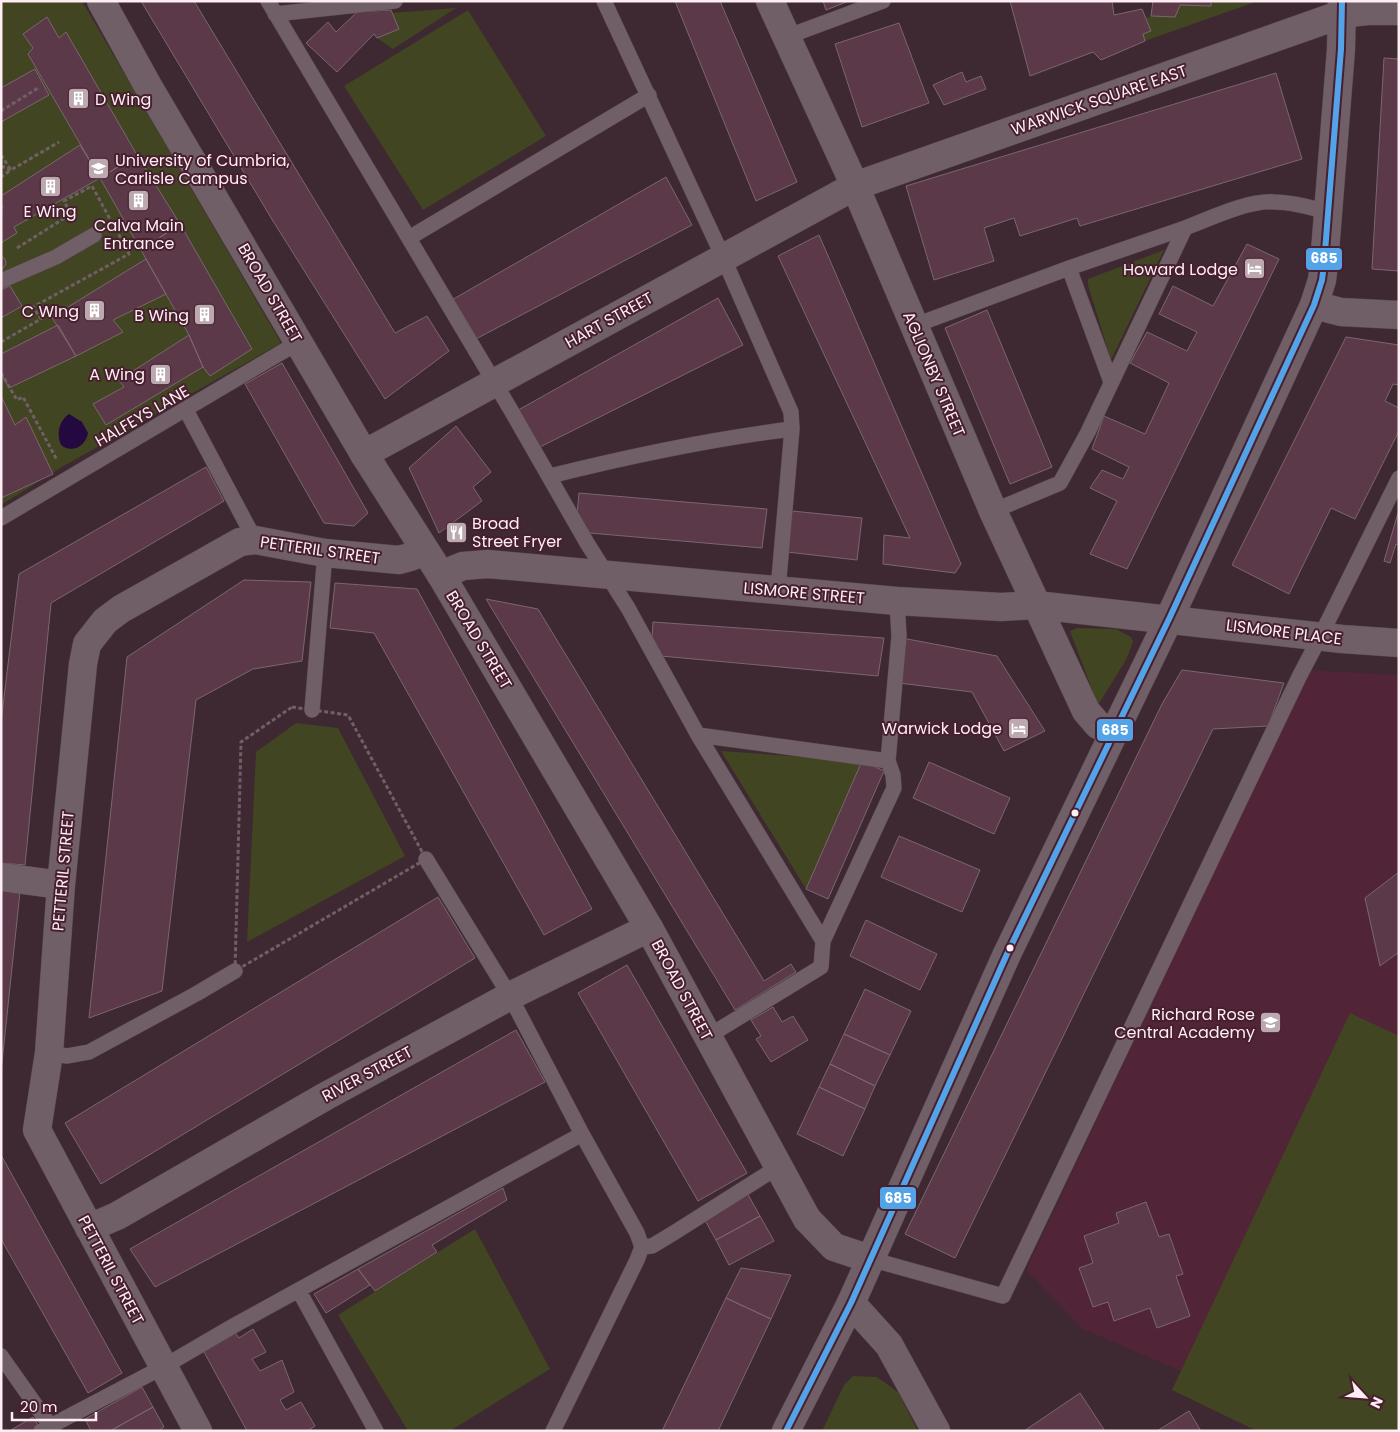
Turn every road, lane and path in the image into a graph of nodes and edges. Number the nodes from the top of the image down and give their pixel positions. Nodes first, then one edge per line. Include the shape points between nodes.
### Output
1 (100, 1) edge
2 (395, 1) edge
3 (604, 1) edge
4 (770, 1) edge
5 (884, 1) edge
6 (271, 8) edge
7 (1342, 8) edge
8 (1399, 11) edge
9 (786, 37) junction
10 (38, 88) dead end
11 (649, 95) junction
12 (1, 111) edge
13 (59, 142) dead end
14 (1, 155) edge
15 (1, 166) edge
16 (11, 170) junction
17 (1, 177) edge
18 (855, 186) junction
19 (1328, 212) junction
20 (1185, 228) junction
21 (94, 235) dead end
22 (409, 238) junction
23 (722, 257) junction
24 (1069, 268) junction
25 (1, 281) edge
26 (1314, 305) junction
27 (1399, 315) edge
28 (913, 326) junction
29 (300, 342) junction
30 (1, 373) edge
31 (1111, 382) junction
32 (495, 383) junction
33 (186, 410) junction
34 (792, 429) junction
35 (364, 454) junction
36 (58, 462) dead end
37 (550, 476) junction
38 (1399, 478) edge
39 (993, 510) junction
40 (1, 518) edge
41 (255, 540) junction
42 (425, 550) junction
43 (325, 553) junction
44 (606, 574) junction
45 (441, 575) junction
46 (778, 590) junction
47 (896, 601) junction
48 (1036, 605) junction
49 (1169, 619) junction
50 (1320, 637) junction
51 (1399, 643) edge
52 (312, 710) junction
53 (1115, 732) junction
54 (698, 734) junction
55 (888, 761) junction
56 (426, 859) junction
57 (1, 877) edge
58 (61, 885) junction
59 (649, 928) junction
60 (823, 941) junction
61 (235, 971) junction
62 (510, 996) junction
63 (707, 1037) junction
64 (49, 1053) junction
65 (582, 1134) junction
66 (778, 1168) junction
67 (89, 1228) junction
68 (642, 1247) junction
69 (870, 1259) junction
70 (299, 1291) junction
71 (851, 1303) junction
72 (1, 1356) edge
73 (163, 1367) junction
74 (49, 1429) edge
75 (198, 1431) edge
76 (376, 1431) edge
77 (552, 1431) edge
78 (786, 1431) edge
79 (936, 1431) edge

1 - 29 street, BROAD STREET
2 - 6 lane
3 - 11 lane
4 - 9 street, AGLIONBY STREET
5 - 9 lane
6 - 22 lane
7 - 8 street, WARWICK SQUARE EAST
7 - 18 street, WARWICK SQUARE EAST
7 - 19 street
9 - 18 street, AGLIONBY STREET
10 - 12 path
11 - 22 lane
11 - 23 lane
13 - 16 path
14 - 16 path
15 - 16 path
16 - 17 path
18 - 23 street, HART STREET
18 - 28 street, AGLIONBY STREET
19 - 20 lane via 1272,201 1228,211
19 - 26 street via 1322,280
20 - 24 lane
20 - 31 lane
21 - 25 lane
22 - 32 lane
23 - 32 street, HART STREET
23 - 34 lane via 791,412
24 - 28 lane
24 - 31 lane
26 - 27 street via 1341,312
26 - 49 street
28 - 39 street, AGLIONBY STREET
29 - 33 lane, HALFEYS LANE
29 - 35 street, BROAD STREET
30 - 36 path via 17,400 23,398
31 - 39 lane via 1060,483
32 - 35 street, HART STREET
32 - 37 lane
33 - 40 lane, HALFEYS LANE
33 - 41 lane
34 - 37 lane via 720,439
34 - 46 lane
35 - 42 street, BROAD STREET
37 - 44 lane
38 - 50 lane
39 - 48 street, AGLIONBY STREET
41 - 43 street, PETTERIL STREET
41 - 58 street, PETTERIL STREET via 240,542 121,609 105,621 87,644
42 - 43 street, PETTERIL STREET via 399,560
42 - 45 street, BROAD STREET
43 - 52 lane
44 - 45 street, LISMORE STREET via 488,564 463,566
44 - 46 street, LISMORE STREET
44 - 54 lane
45 - 59 street, BROAD STREET
46 - 47 street, LISMORE STREET
47 - 48 street, LISMORE STREET via 1002,607
47 - 55 lane via 899,636
48 - 49 street, LISMORE STREET
48 - 53 street, AGLIONBY STREET via 1086,711 1098,725
49 - 50 street, LISMORE PLACE
49 - 53 street
50 - 51 street, LISMORE PLACE
50 - 69 lane via 1003,1296
52 - 56 path via 348,715
52 - 61 path via 292,707 242,742
53 - 69 street via 1007,954
54 - 55 lane
54 - 60 lane
55 - 60 lane via 894,788
56 - 61 path
56 - 62 lane
57 - 58 street
58 - 64 street, PETTERIL STREET
59 - 62 street, RIVER STREET
59 - 63 street, BROAD STREET
60 - 63 lane via 821,967
61 - 64 lane via 89,1052 67,1056
62 - 65 lane
62 - 67 street, RIVER STREET via 326,1096 118,1216
63 - 66 street, BROAD STREET
64 - 67 street, PETTERIL STREET via 37,1130
65 - 68 lane
65 - 70 lane
66 - 68 lane via 652,1246
66 - 69 street, BROAD STREET via 807,1219 834,1247
67 - 73 street, PETTERIL STREET
68 - 77 lane
69 - 71 street
70 - 73 lane
70 - 76 lane
71 - 78 street
71 - 79 street via 889,1345
72 - 74 lane
73 - 74 lane
73 - 75 street, PETTERIL STREET

